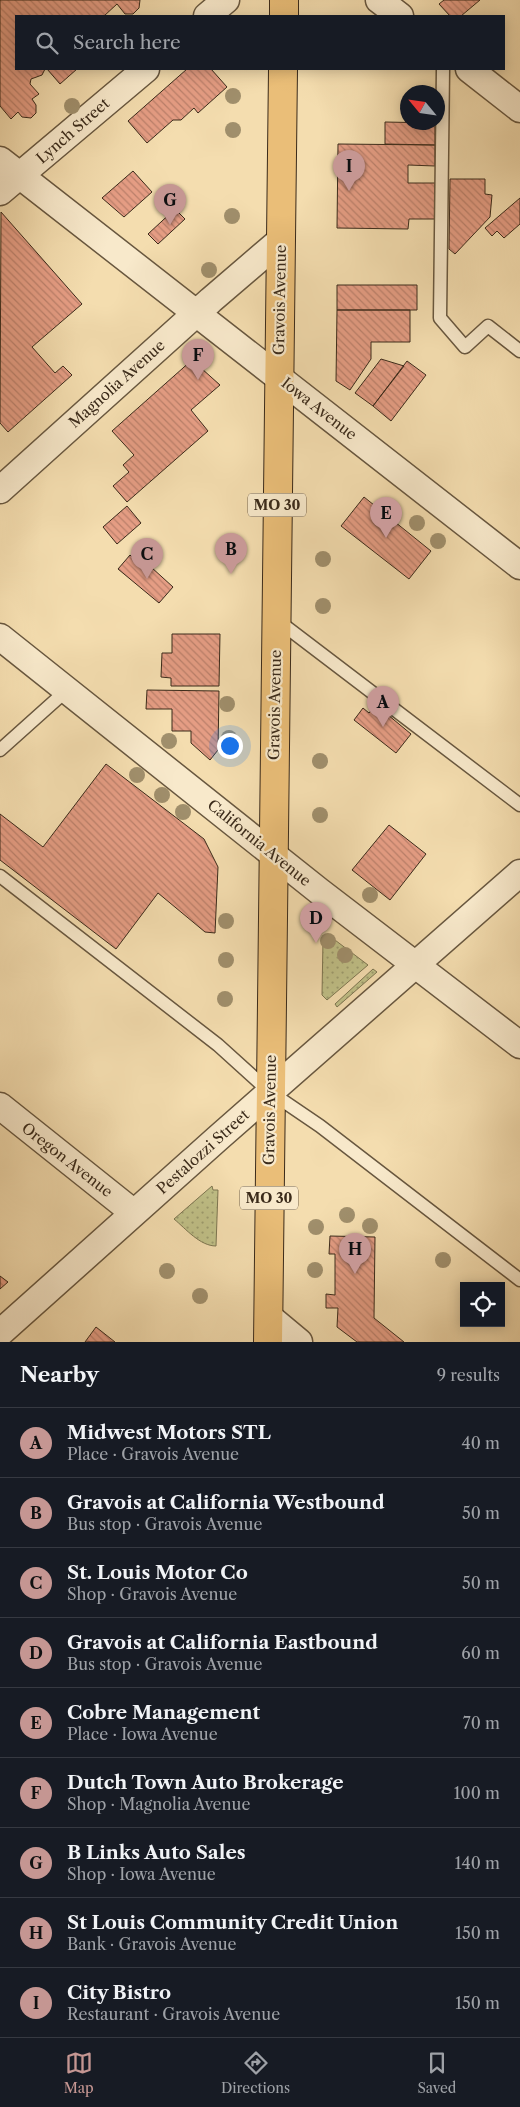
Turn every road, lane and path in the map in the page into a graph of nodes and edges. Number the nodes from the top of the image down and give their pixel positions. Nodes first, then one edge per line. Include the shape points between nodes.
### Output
1 (226, 0) edge
2 (284, 0) edge
3 (379, 0) edge
4 (208, 15) edge
5 (284, 15) edge
6 (399, 15) edge
7 (145, 70) edge
8 (283, 70) edge
9 (443, 70) edge
10 (470, 70) edge
11 (520, 109) edge
12 (0, 160) edge
13 (10, 184) edge
14 (281, 240) junction
15 (197, 312) junction
16 (520, 350) edge
17 (279, 377) junction
18 (0, 490) edge
19 (520, 566) edge
20 (276, 619) junction
21 (0, 637) edge
22 (66, 690) junction
23 (0, 750) edge
24 (520, 805) edge
25 (274, 854) junction
26 (520, 873) edge
27 (0, 876) edge
28 (415, 965) junction
29 (520, 1045) edge
30 (270, 1092) junction
31 (0, 1106) edge
32 (134, 1213) junction
33 (520, 1280) edge
34 (268, 1330) edge
35 (0, 1333) edge
36 (299, 1342) edge

1 - 4 street
2 - 5 main road
3 - 6 street
7 - 13 street, Lynch Street
8 - 14 main road, Gravois Avenue / MO 30
9 - 16 lane via 440,318 465,346 488,326
10 - 11 street
12 - 13 street, Iowa Avenue
13 - 15 street, Iowa Avenue
14 - 15 street, Magnolia Avenue
14 - 17 main road, Gravois Avenue / MO 30
15 - 17 street, Iowa Avenue
15 - 18 street, Magnolia Avenue
17 - 19 street, Iowa Avenue
17 - 20 main road, Gravois Avenue / MO 30
20 - 24 lane
20 - 25 main road, Gravois Avenue / MO 30
21 - 22 street, California Avenue
22 - 23 lane
22 - 25 street, California Avenue
25 - 28 street, California Avenue
25 - 30 main road, Gravois Avenue / MO 30
26 - 28 street, Pestalozzi Street
27 - 30 lane via 218,1044
28 - 29 street, California Avenue
28 - 30 street, Pestalozzi Street
30 - 32 street, Pestalozzi Street
30 - 33 lane via 320,1126
30 - 34 main road, Gravois Avenue / MO 30
31 - 32 street, Oregon Avenue
32 - 35 street, Pestalozzi Street
34 - 36 street

